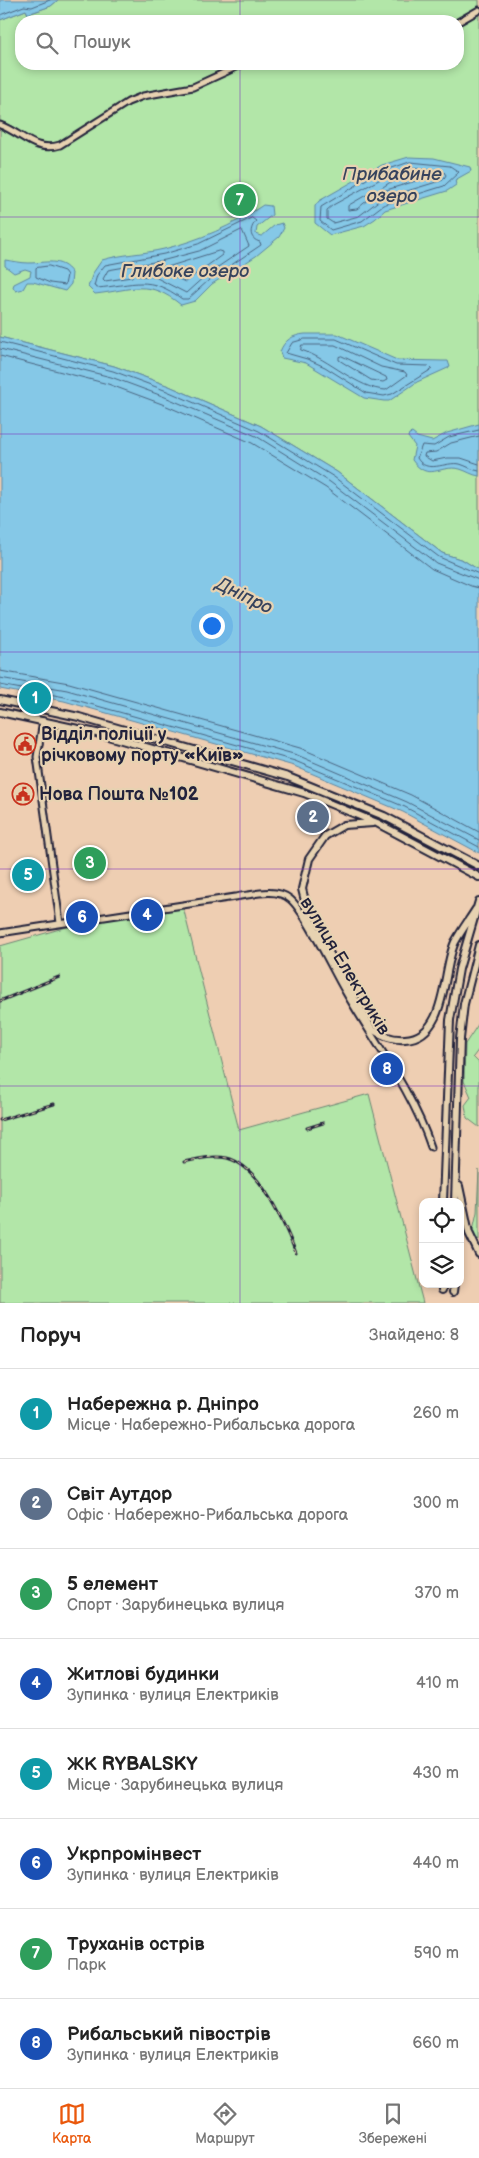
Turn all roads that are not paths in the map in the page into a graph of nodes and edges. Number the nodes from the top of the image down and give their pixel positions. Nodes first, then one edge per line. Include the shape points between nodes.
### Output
1 (479, 10) edge
2 (464, 19) edge
3 (230, 70) edge
4 (0, 125) edge
5 (0, 700) edge
6 (0, 712) edge
7 (43, 721) junction
8 (377, 823) junction
9 (479, 866) edge
10 (479, 877) edge
11 (479, 901) edge
12 (476, 909) junction
13 (60, 923) junction
14 (0, 933) edge
15 (479, 945) edge
16 (431, 1147) dead end
17 (456, 1162) junction
18 (443, 1198) edge
19 (455, 1198) edge
20 (479, 1254) edge
21 (454, 1288) edge
22 (453, 1292) dead end

1 - 2 street
3 - 4 street via 193,87 128,102 52,147 40,147
5 - 9 main road via 79,717 288,777 384,816
6 - 7 main road
7 - 8 main road via 275,783
7 - 13 street via 37,757
8 - 10 main road
8 - 12 main road via 344,825 332,831 315,849 304,877 303,894 309,916 368,1024 378,1033 396,1039 411,1039 429,1027 438,1012 455,943
11 - 12 main road
12 - 18 main road via 459,969 450,1020
13 - 14 street, вулиця Електриків
13 - 16 street, вулиця Електриків via 269,893 290,899 421,1117
15 - 17 main road via 464,1004 460,1039
17 - 19 main road
17 - 20 main road via 464,1214
21 - 22 main road

